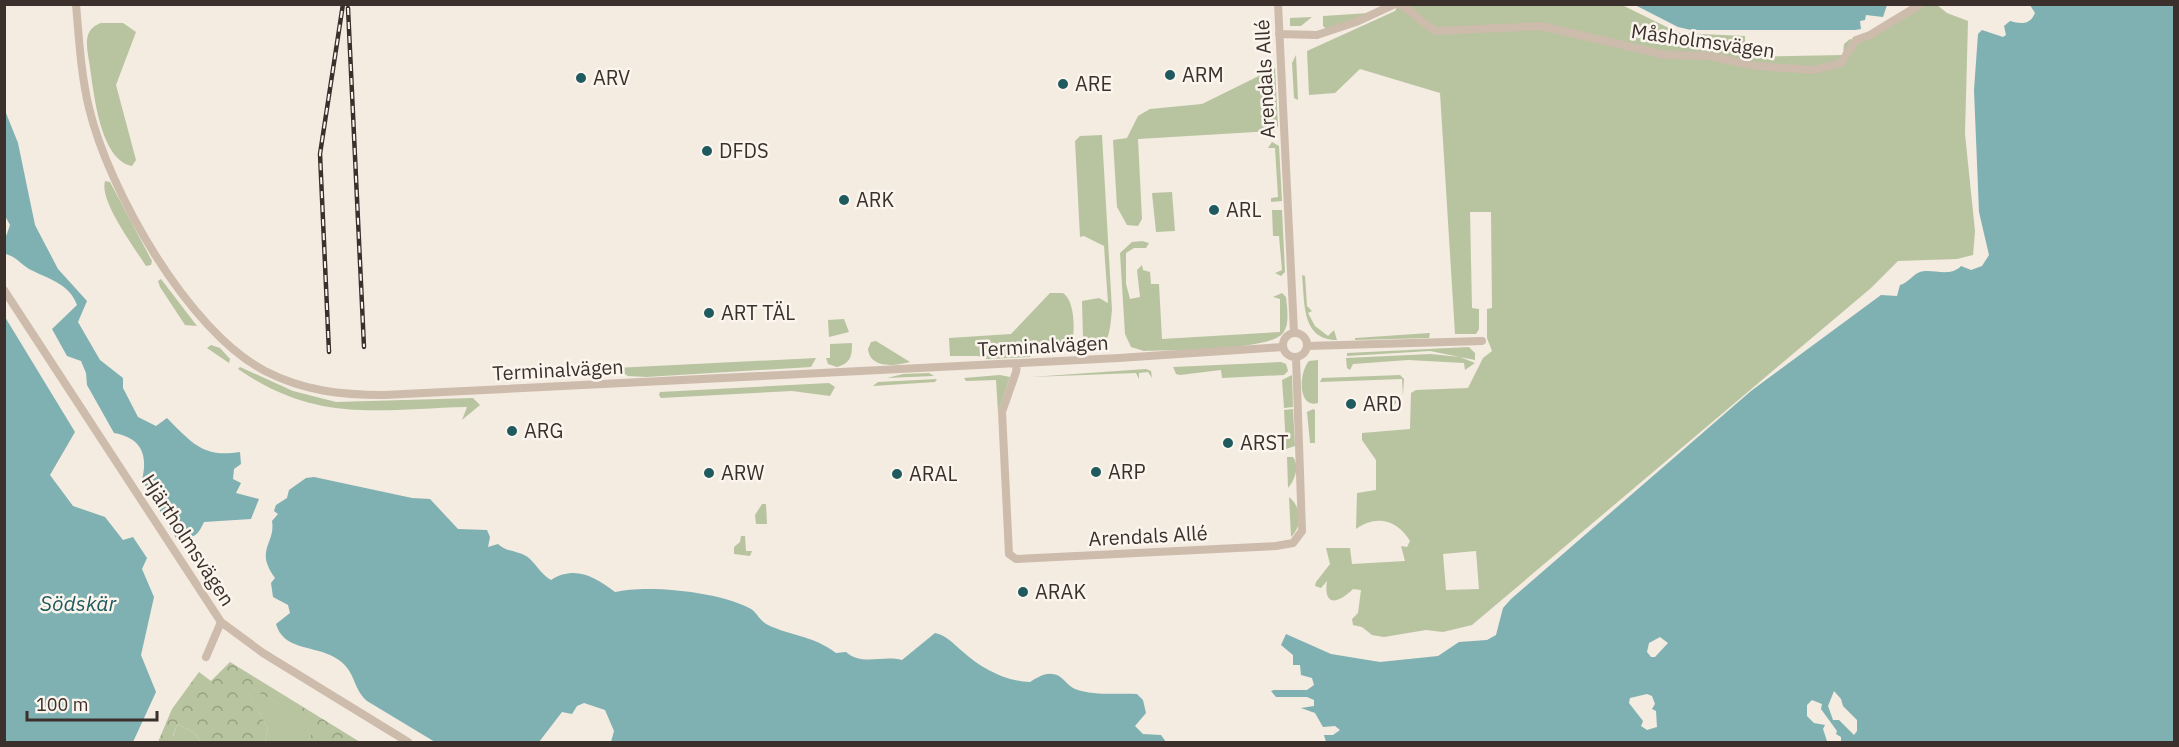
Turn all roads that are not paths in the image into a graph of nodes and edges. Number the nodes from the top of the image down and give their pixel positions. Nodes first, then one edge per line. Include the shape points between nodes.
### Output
1 (76, 4) edge
2 (1278, 4) edge
3 (1396, 4) edge
4 (1922, 4) edge
5 (1280, 34) junction
6 (4, 290) edge
7 (1294, 332) junction
8 (1482, 341) dead end
9 (1308, 346) junction
10 (1283, 347) junction
11 (1296, 357) junction
12 (1017, 363) junction
13 (221, 622) junction
14 (206, 657) dead end
15 (408, 742) edge

1 - 12 street, Terminalvägen via 93,124 138,227 186,296 226,344 286,381 323,392 384,395
2 - 5 street, Arendals Allé
3 - 4 street, Måsholmsvägen via 1437,31 1541,26 1665,56 1709,56 1803,71 1841,63 1856,40
3 - 5 street, Måsholmsvägen via 1317,35
5 - 7 street, Arendals Allé
6 - 13 street, Hjärtholmsvägen
7 - 9 street via 1304,336
7 - 10 street via 1284,338
8 - 9 street
9 - 11 street
10 - 11 street
10 - 12 street, Terminalvägen
11 - 12 street, Arendals Allé via 1302,531 1293,543 1016,559 1009,554 1002,412
13 - 14 street
13 - 15 street, Hjärtholmsvägen via 262,653

